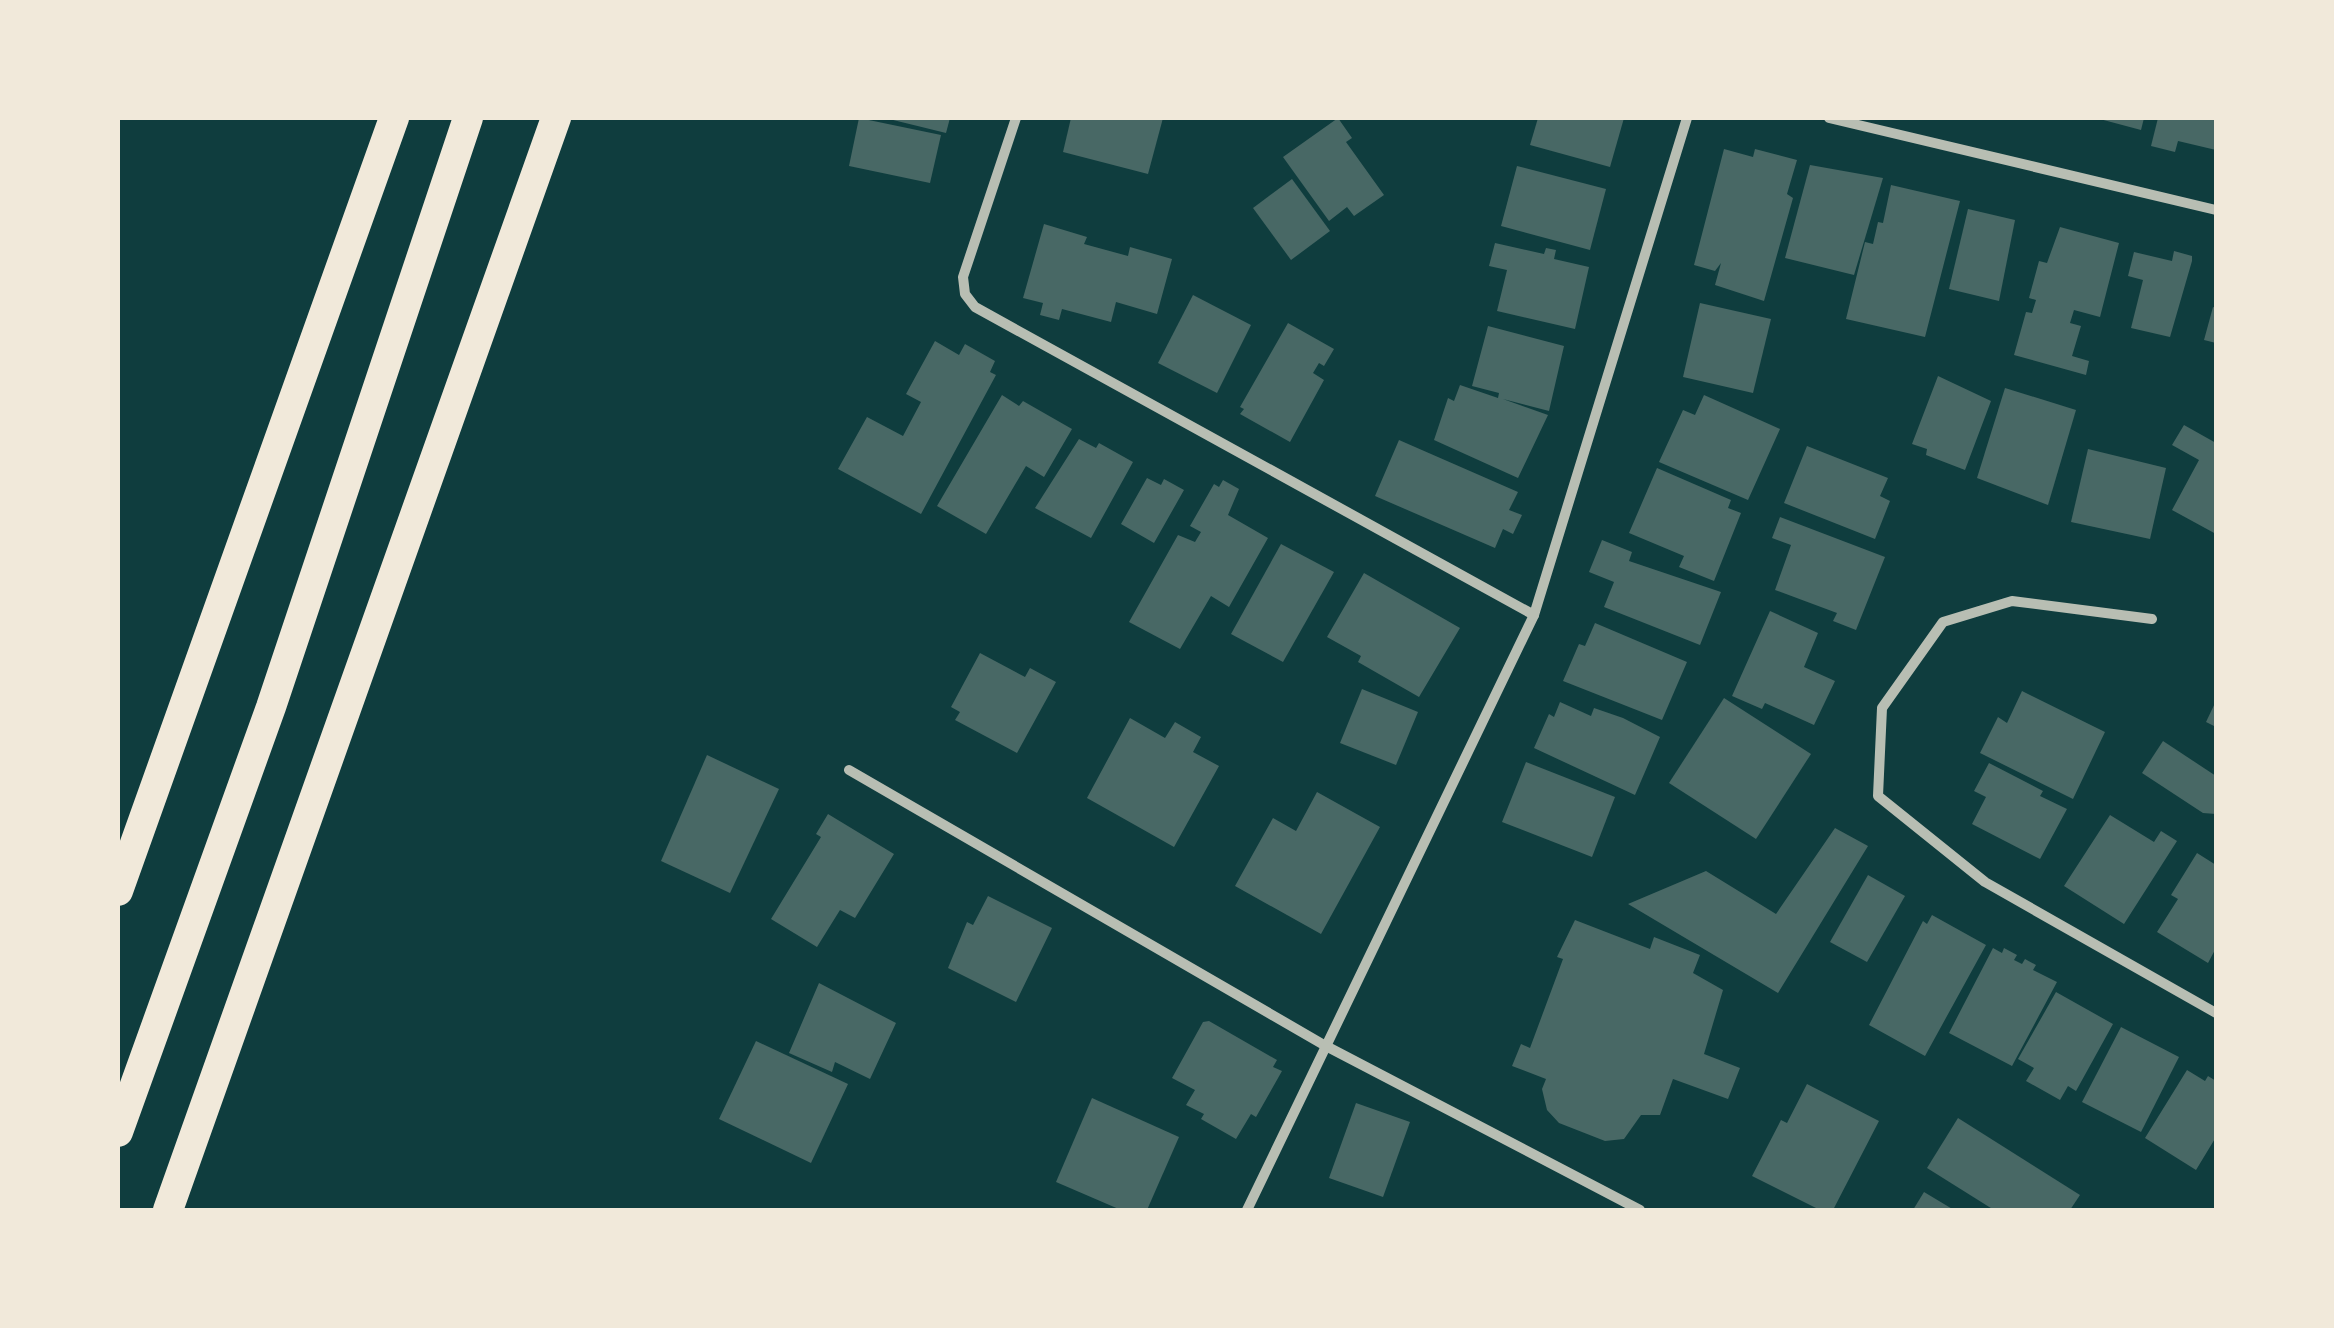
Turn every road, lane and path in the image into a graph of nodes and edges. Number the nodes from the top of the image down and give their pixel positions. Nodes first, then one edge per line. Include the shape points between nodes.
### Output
1 (394, 118) edge
2 (468, 118) edge
3 (556, 118) edge
4 (1016, 118) edge
5 (1687, 118) edge
6 (1829, 118) edge
7 (2216, 210) edge
8 (1534, 615) junction
9 (2152, 619) dead end
10 (849, 770) dead end
11 (118, 891) edge
12 (2216, 1013) edge
13 (1324, 1045) junction
14 (118, 1132) edge
15 (168, 1210) edge
16 (1247, 1210) edge
17 (1640, 1210) edge

1 - 11 highway
2 - 14 highway via 264,725
3 - 15 highway
4 - 8 street via 963,278 976,307
5 - 8 street
6 - 7 street
8 - 13 street
9 - 12 street via 2012,601 1943,622 1882,708 1878,796 1984,882
10 - 13 street
13 - 16 street
13 - 17 street

